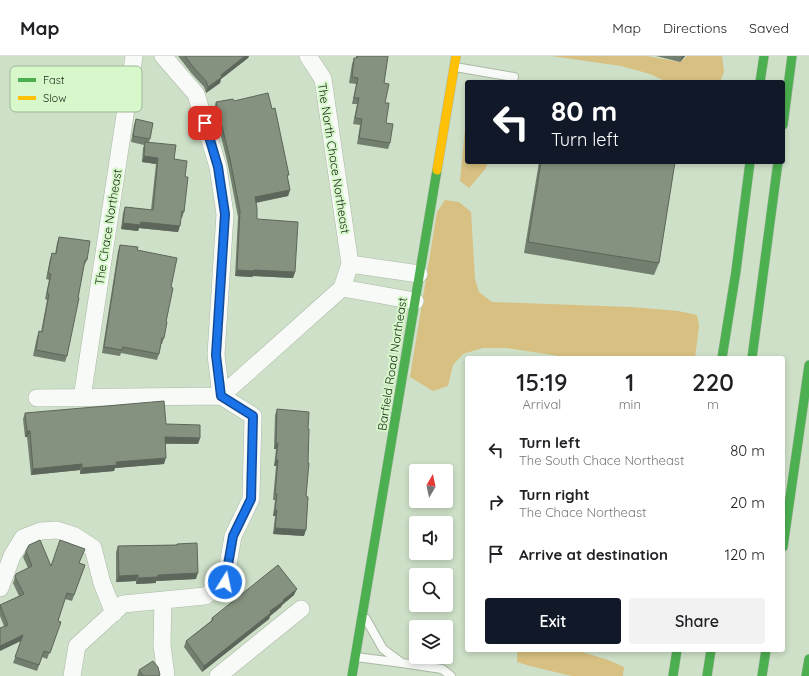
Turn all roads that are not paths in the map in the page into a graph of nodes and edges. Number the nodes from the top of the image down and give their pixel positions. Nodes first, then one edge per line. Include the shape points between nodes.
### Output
1 (134, 56) edge
2 (163, 56) edge
3 (456, 56) edge
4 (764, 56) edge
5 (792, 56) edge
6 (312, 58) edge
7 (132, 66) edge
8 (454, 67) junction
9 (514, 77) dead end
10 (760, 80) edge
11 (785, 110) edge
12 (125, 112) edge
13 (750, 164) edge
14 (778, 164) edge
15 (350, 264) junction
16 (419, 274) junction
17 (342, 288) junction
18 (415, 301) junction
19 (722, 356) edge
20 (752, 356) edge
21 (809, 365) edge
22 (221, 396) junction
23 (37, 398) dead end
24 (82, 398) junction
25 (785, 533) edge
26 (0, 588) edge
27 (163, 600) junction
28 (301, 609) dead end
29 (114, 613) junction
30 (363, 614) junction
31 (677, 652) edge
32 (710, 652) edge
33 (766, 652) edge
34 (356, 657) junction
35 (809, 659) edge
36 (406, 664) junction
37 (72, 676) edge
38 (166, 676) edge
39 (218, 676) edge
40 (352, 676) edge
41 (451, 676) edge
42 (673, 676) edge
43 (707, 676) edge
44 (762, 676) edge
45 (806, 676) edge

1 - 7 street, The Chace Northeast
2 - 22 street via 196,94 218,167 225,214 216,355
3 - 8 main road, Barfield Road Northeast
4 - 10 main road
5 - 11 main road
6 - 15 street, The North Chace Northeast via 322,79
8 - 9 lane
8 - 16 main road, Barfield Road Northeast
12 - 24 street, The Chace Northeast
13 - 19 main road
14 - 20 main road
15 - 16 street
15 - 17 street
16 - 18 main road, Barfield Road Northeast
17 - 18 street
17 - 22 street
18 - 30 main road, Barfield Road Northeast
21 - 25 main road
22 - 24 street
22 - 27 street via 253,416 251,499 233,536 225,582 205,596
23 - 24 street
26 - 29 street via 12,556 23,538 40,531 57,530 73,535 93,548 102,583
27 - 29 street via 123,604
27 - 38 street via 162,645
28 - 39 street
29 - 37 street via 77,646
30 - 34 main road, Barfield Road Northeast
30 - 36 lane via 383,649
31 - 42 main road
32 - 43 main road
33 - 44 main road
34 - 36 lane
34 - 40 main road, Barfield Road Northeast
35 - 45 main road
36 - 41 lane via 442,669

